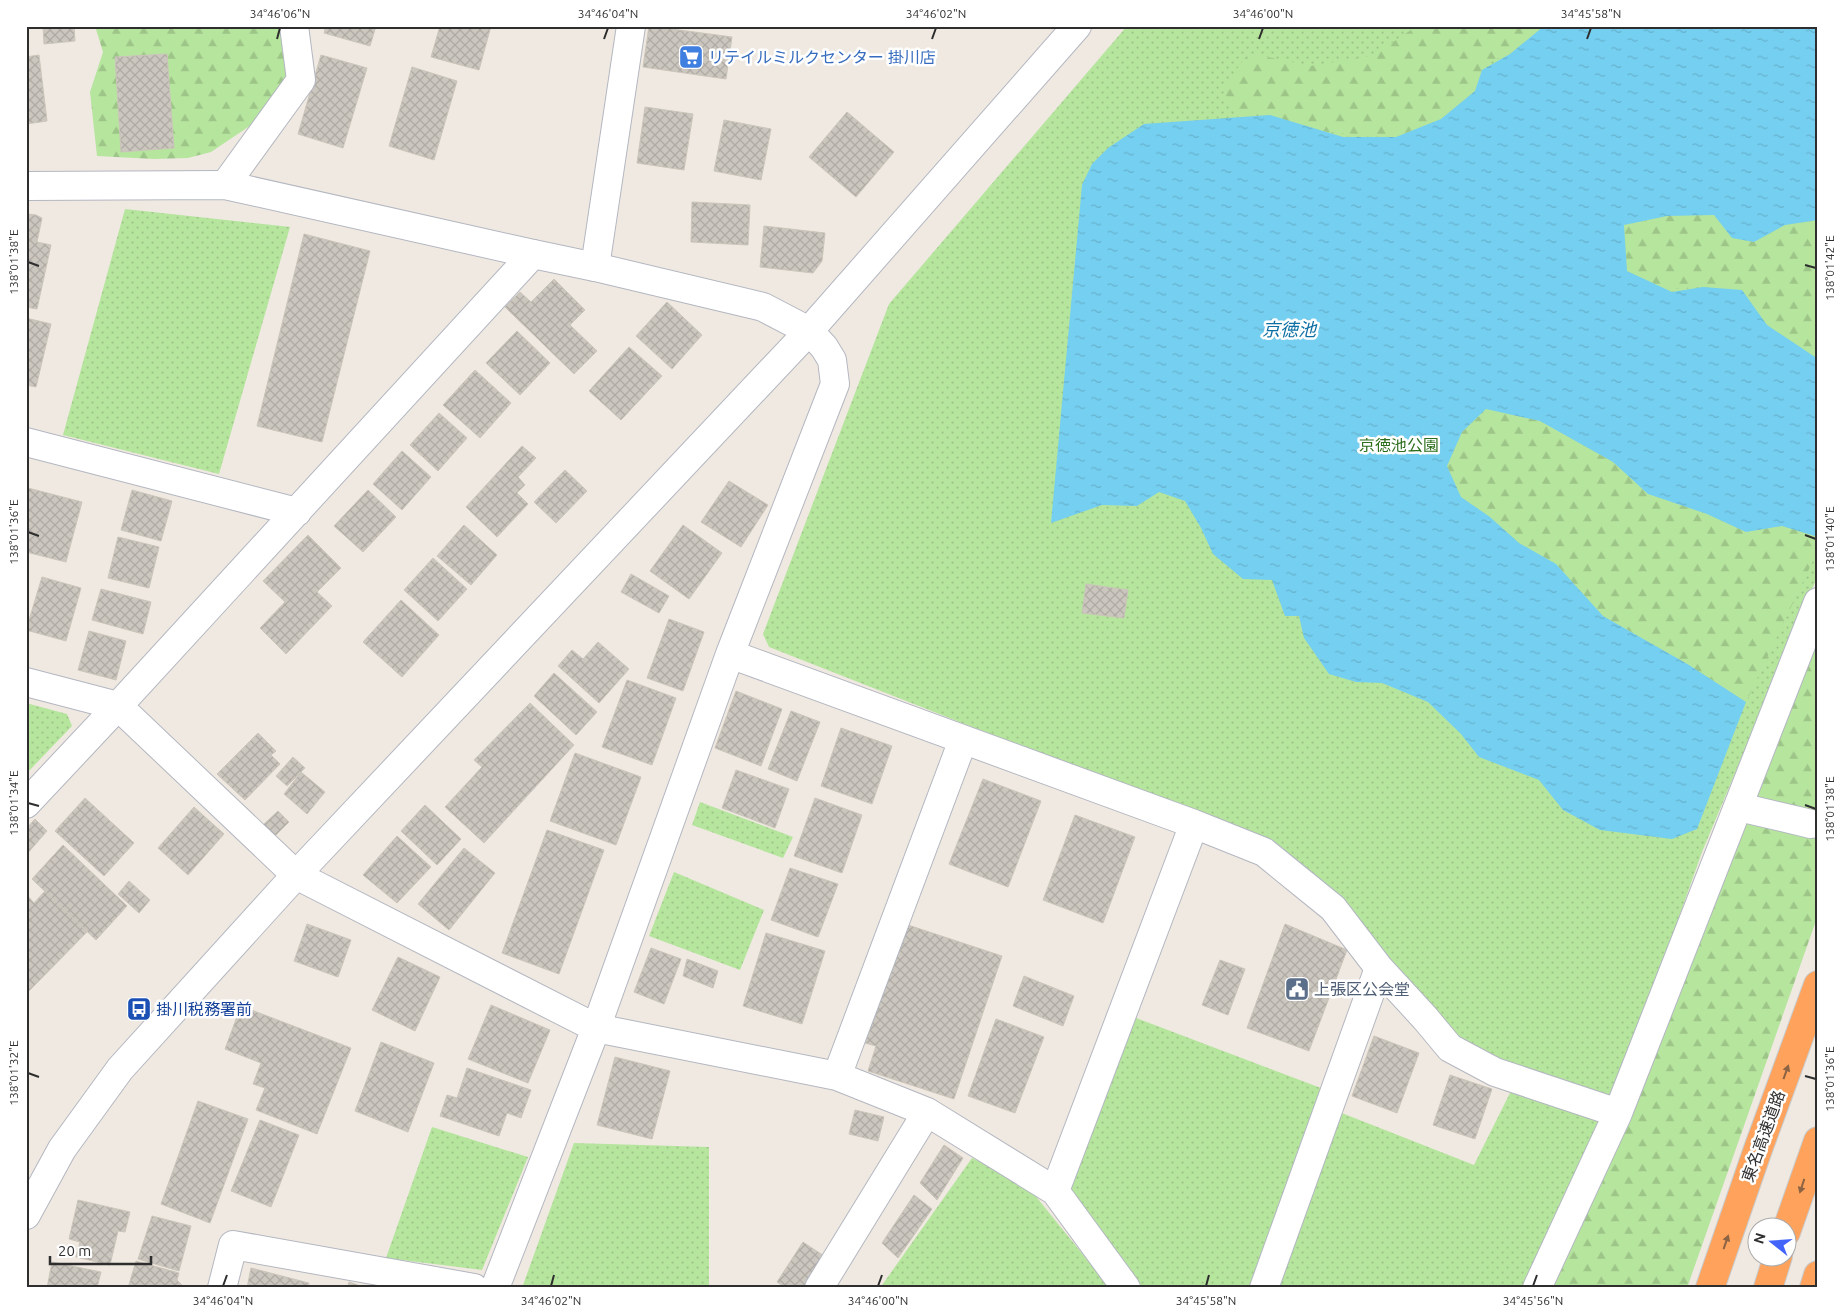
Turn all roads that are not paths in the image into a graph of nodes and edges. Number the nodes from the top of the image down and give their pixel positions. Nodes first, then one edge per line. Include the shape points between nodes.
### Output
1 (294, 26) edge
2 (631, 26) edge
3 (1077, 26) edge
4 (225, 185) junction
5 (26, 186) edge
6 (533, 254) junction
7 (596, 267) junction
8 (809, 331) junction
9 (26, 442) edge
10 (297, 512) junction
11 (1818, 602) edge
12 (730, 654) junction
13 (26, 682) edge
14 (118, 706) junction
15 (963, 740) junction
16 (26, 804) edge
17 (1739, 807) junction
18 (1194, 824) junction
19 (1811, 824) dead end
20 (296, 875) junction
21 (1379, 968) junction
22 (1818, 985) edge
23 (596, 1028) junction
24 (837, 1076) junction
25 (927, 1112) junction
26 (1618, 1113) junction
27 (1818, 1141) edge
28 (1055, 1191) junction
29 (26, 1215) edge
30 (1792, 1216) edge
31 (1775, 1266) edge
32 (1818, 1275) edge
33 (222, 1288) edge
34 (474, 1288) edge
35 (495, 1288) edge
36 (819, 1288) edge
37 (1126, 1288) edge
38 (1264, 1288) edge
39 (1537, 1288) edge
40 (1710, 1288) edge
41 (1768, 1288) edge
42 (1814, 1288) edge

1 - 4 street via 301,80
2 - 7 street
3 - 8 street
4 - 5 street
4 - 6 street
6 - 7 street
6 - 10 street
7 - 8 street via 764,307
8 - 12 street via 832,360 835,384
8 - 20 street
9 - 10 street
10 - 14 street
11 - 17 street
12 - 15 street
12 - 23 street
13 - 14 street
14 - 16 street
14 - 20 street
15 - 18 street
15 - 24 street
17 - 19 street
17 - 26 street
18 - 21 street via 1264,852 1333,908
18 - 28 street
20 - 23 street
20 - 29 street via 120,1069 62,1149
21 - 26 street via 1450,1048 1495,1072
21 - 38 street
40 -> 22 highway, 東名高速道路
23 - 24 street
23 - 35 street
24 - 25 street
25 - 28 street
25 - 36 street
26 - 39 street
27 -> 30 highway
28 - 37 street
31 - 41 highway
32 - 42 highway
33 - 34 street via 233,1245

